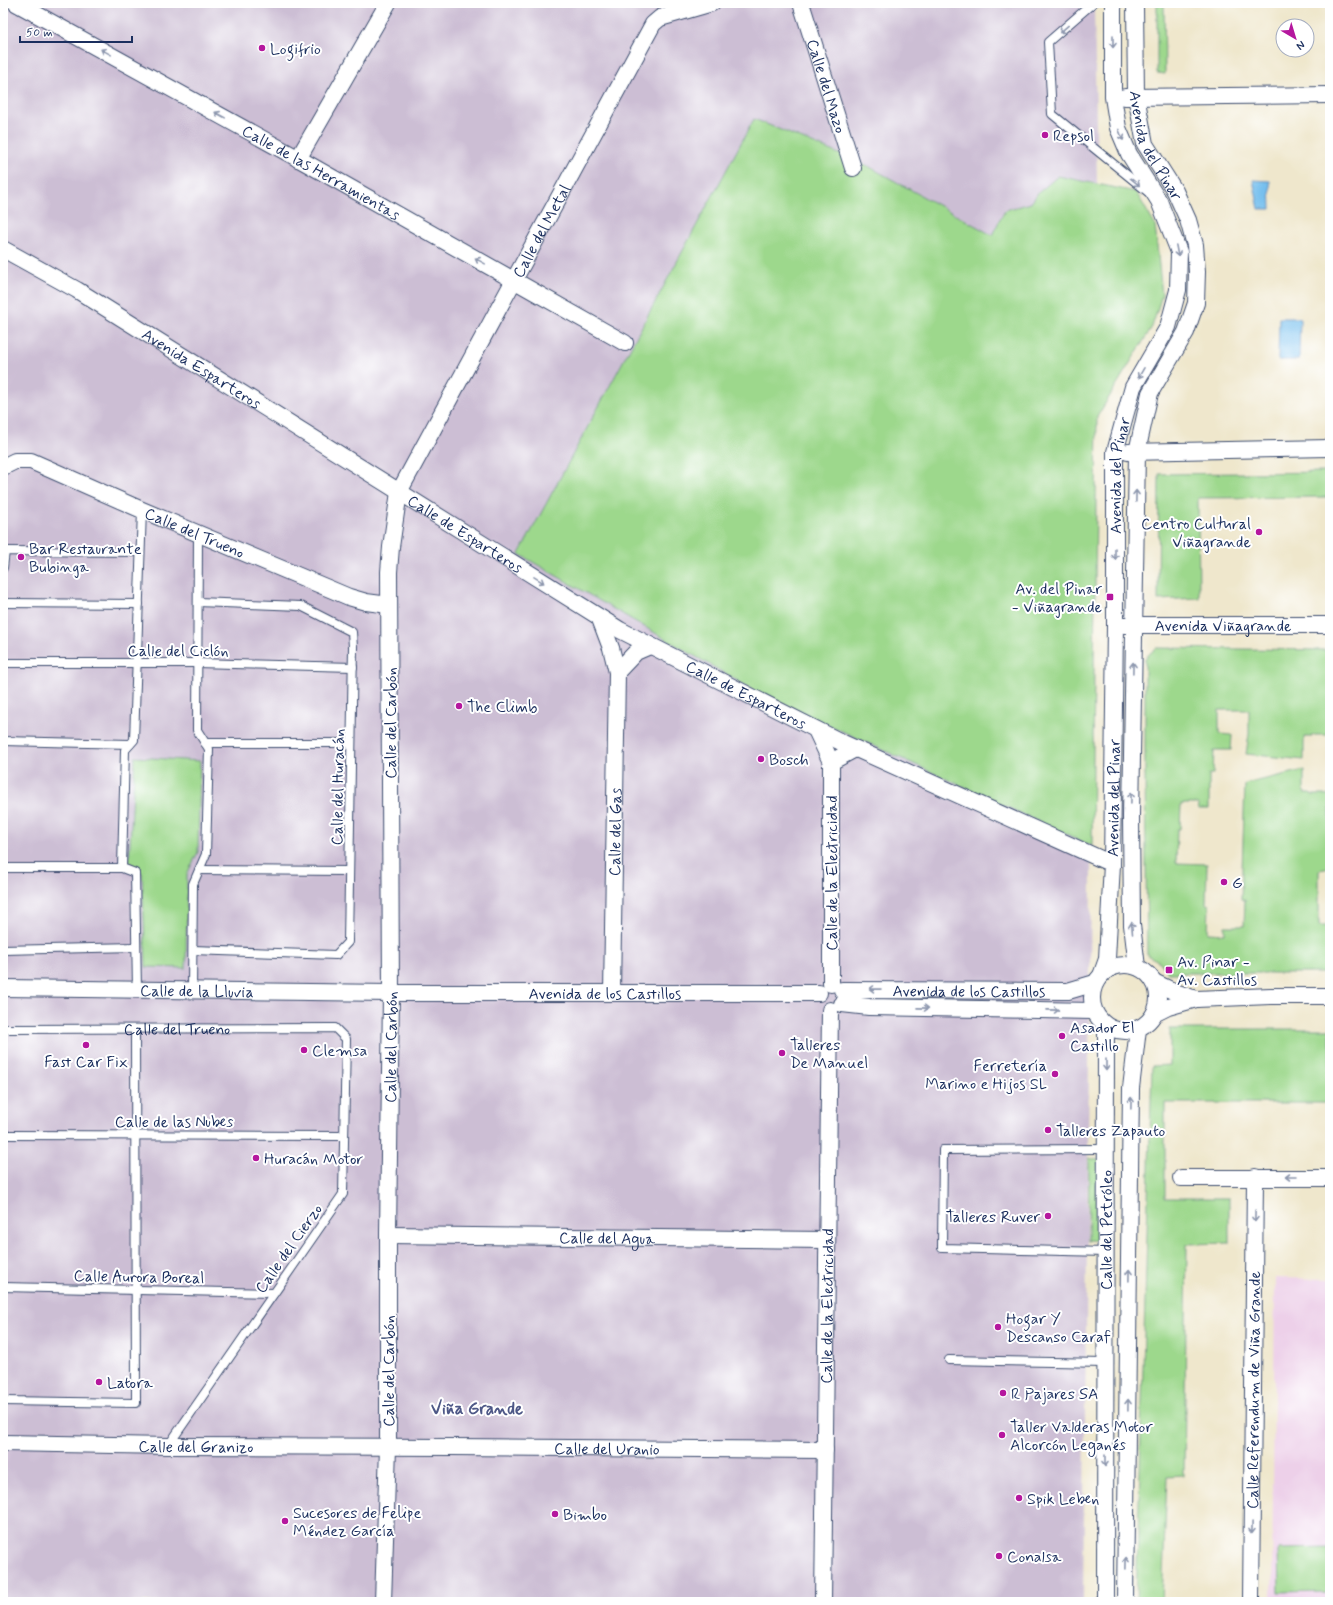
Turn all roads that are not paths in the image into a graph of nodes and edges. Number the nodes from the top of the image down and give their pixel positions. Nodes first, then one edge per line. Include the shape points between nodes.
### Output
1 (16, 3) edge
2 (388, 3) edge
3 (712, 3) edge
4 (801, 3) edge
5 (1093, 3) edge
6 (1113, 3) edge
7 (1135, 3) edge
8 (1330, 95) edge
9 (1136, 96) junction
10 (1113, 97) junction
11 (298, 159) junction
12 (853, 168) dead end
13 (1159, 201) junction
14 (3, 249) edge
15 (514, 280) junction
16 (625, 343) dead end
17 (1330, 448) edge
18 (1115, 452) junction
19 (1137, 452) junction
20 (3, 467) edge
21 (399, 492) junction
22 (142, 510) junction
23 (198, 534) junction
24 (140, 552) junction
25 (3, 568) edge
26 (198, 602) junction
27 (3, 603) edge
28 (138, 604) junction
29 (389, 605) junction
30 (600, 618) junction
31 (1116, 625) junction
32 (1133, 625) junction
33 (1330, 625) edge
34 (650, 646) junction
35 (3, 662) edge
36 (136, 663) junction
37 (197, 663) junction
38 (353, 667) junction
39 (617, 672) junction
40 (816, 730) junction
41 (3, 742) edge
42 (205, 743) junction
43 (351, 743) junction
44 (130, 744) junction
45 (849, 746) junction
46 (831, 762) junction
47 (1112, 864) junction
48 (3, 868) edge
49 (122, 868) junction
50 (199, 870) junction
51 (349, 871) junction
52 (136, 947) junction
53 (3, 950) edge
54 (193, 950) junction
55 (1137, 967) junction
56 (1098, 978) junction
57 (1154, 982) junction
58 (3, 988) edge
59 (136, 990) junction
60 (192, 991) junction
61 (612, 993) junction
62 (392, 994) junction
63 (833, 996) junction
64 (1330, 996) edge
65 (1196, 999) junction
66 (1093, 1011) junction
67 (1154, 1014) junction
68 (1106, 1026) junction
69 (3, 1029) edge
70 (135, 1029) junction
71 (1138, 1029) junction
72 (346, 1038) joint
73 (3, 1134) edge
74 (135, 1135) junction
75 (344, 1136) junction
76 (1106, 1149) junction
77 (1255, 1177) junction
78 (1181, 1178) dead end
79 (1330, 1178) edge
80 (388, 1235) junction
81 (826, 1240) junction
82 (1106, 1252) junction
83 (3, 1287) edge
84 (136, 1290) junction
85 (274, 1293) junction
86 (949, 1360) dead end
87 (1105, 1363) junction
88 (3, 1401) edge
89 (3, 1443) edge
90 (168, 1446) junction
91 (388, 1447) junction
92 (825, 1450) junction
93 (383, 1602) edge
94 (823, 1602) edge
95 (1105, 1602) edge
96 (1126, 1602) edge
97 (1251, 1602) edge

11 -> 1 street, Calle de las Herramientas
2 - 11 street
3 - 15 street, Calle del Metal via 660,18 653,24
4 - 12 street, Calle del Mazo
5 -> 13 lane via 1048,42 1052,114
6 -> 10 street, Avenida del Pinar
7 - 9 street, Avenida del Pinar
8 - 9 street
9 - 10 street
9 - 19 street, Avenida del Pinar via 1146,144 1175,191 1188,220 1195,245 1198,272 1196,303 1186,332 1150,393
10 -> 13 street, Avenida del Pinar via 1118,128 1129,154
15 -> 11 street, Calle de las Herramientas
13 -> 18 street, Avenida del Pinar via 1178,252 1178,290 1168,327 1133,387
14 - 21 street, Avenida Esparteros via 78,290
15 - 16 street, Calle de las Herramientas
15 - 21 street, Calle del Metal
17 - 19 street
18 - 19 street
18 -> 31 street, Avenida del Pinar
32 -> 19 street, Avenida del Pinar
20 - 22 street, Calle del Trueno via 15,461 32,461
21 - 29 street, Calle del Carbón via 391,547
21 -> 30 street, Calle de Esparteros
22 - 23 street, Calle del Trueno
22 - 24 lane
23 - 26 lane
23 - 29 street, Calle del Trueno via 349,597
24 - 25 lane via 5,550
24 - 28 lane
26 - 37 lane
26 - 38 lane, Calle del Huracán via 301,606 352,632
27 - 28 lane
28 - 36 lane
29 - 62 street, Calle del Carbón
30 - 34 street, Calle de Esparteros
30 - 39 street, Calle del Gas
31 - 32 street, Avenida Viñagrande
31 - 47 street, Avenida del Pinar
32 - 33 street, Avenida Viñagrande
55 -> 32 street, Avenida del Pinar via 1132,917
34 - 39 street via 636,652
34 - 40 street, Calle de Esparteros
35 - 36 lane, Calle del Ciclón
36 - 37 lane, Calle del Ciclón
36 - 44 lane via 134,740
37 - 38 lane, Calle del Ciclón
37 - 42 lane via 197,730
38 - 43 lane, Calle del Huracán
39 - 61 street, Calle del Gas
40 - 45 street, Calle de Esparteros
40 - 46 street, Calle de la Electricidad
41 - 44 lane
42 - 43 lane
42 - 50 lane via 209,749 206,854
43 - 51 lane, Calle del Huracán
44 - 49 lane via 125,750
45 - 46 street
45 - 47 street, Calle de Esparteros
46 - 63 street, Calle de la Electricidad
47 - 56 street, Avenida del Pinar via 1107,959
48 - 49 lane
49 - 52 lane via 136,873
50 - 51 lane
50 - 54 lane via 193,884
51 - 54 lane, Calle del Huracán via 348,942 336,956
52 - 53 lane
52 - 59 lane
54 - 60 lane
55 - 56 street via 1125,964 1113,966
55 - 57 street via 1147,973
56 -> 63 street, Avenida de los Castillos via 1068,991
56 - 66 street via 1091,996
57 - 65 street
57 - 67 street via 1158,1004
58 - 59 street, Calle de la Lluvia
59 - 60 street, Calle de la Lluvia
60 - 62 street, Calle de la Lluvia
61 - 62 street, Avenida de los Castillos
61 - 63 street, Avenida de los Castillos
62 - 80 street, Calle del Carbón
63 -> 66 street, Avenida de los Castillos via 869,1007
63 - 81 street, Calle de la Electricidad
64 - 65 street
65 - 67 street
66 - 68 street
67 - 71 street
68 - 71 street via 1116,1031
68 -> 76 street, Calle del Petróleo
69 - 70 lane, Calle del Trueno
70 - 72 lane, Calle del Trueno via 336,1028
70 - 74 lane
96 -> 71 street, Calle del Petróleo via 1131,1088
72 - 75 lane, Calle del Cierzo
73 - 74 lane, Calle de las Nubes
74 - 75 lane, Calle de las Nubes
74 - 84 lane
75 - 85 lane, Calle del Cierzo via 343,1194
76 - 82 street, Calle del Petróleo
76 - 82 lane via 943,1150 942,1210 942,1248
77 - 78 street
79 -> 77 street
77 -> 97 street, Calle Referendum de Viña Grande
80 - 81 street, Calle del Agua
80 - 91 street, Calle del Carbón
81 - 92 street, Calle de la Electricidad
82 - 87 street, Calle del Petróleo
83 - 84 lane, Calle Aurora Boreal
84 - 85 lane, Calle Aurora Boreal
84 - 88 lane via 136,1403
85 - 90 lane, Calle del Cierzo
86 - 87 lane
87 -> 95 street, Calle del Petróleo
89 - 90 street, Calle del Granizo
90 - 91 street, Calle del Granizo
91 - 92 street, Calle del Uranio
91 - 93 street, Calle del Carbón
92 - 94 street, Calle de la Electricidad

